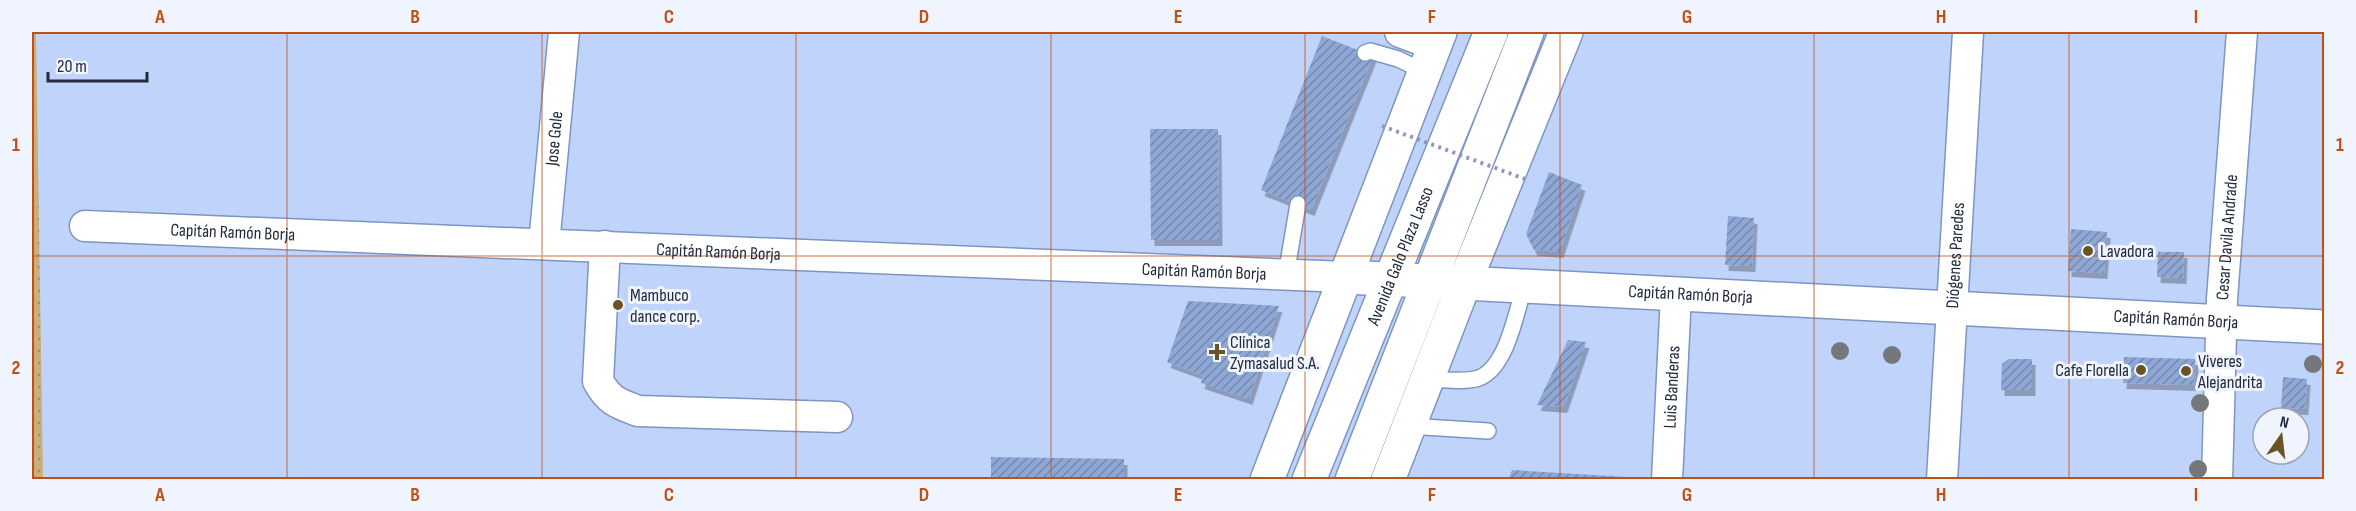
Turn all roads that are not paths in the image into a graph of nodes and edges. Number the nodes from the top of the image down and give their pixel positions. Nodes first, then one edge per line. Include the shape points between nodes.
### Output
1 (564, 32) edge
2 (1400, 32) edge
3 (1491, 32) edge
4 (1527, 32) edge
5 (1566, 32) edge
6 (1968, 32) edge
7 (2242, 32) edge
8 (1433, 49) edge
9 (1365, 53) dead end
10 (1298, 204) dead end
11 (85, 226) dead end
12 (544, 244) junction
13 (605, 246) junction
14 (1286, 275) junction
15 (1346, 277) junction
16 (1391, 279) junction
17 (1430, 282) junction
18 (1464, 284) junction
19 (1524, 287) junction
20 (1676, 294) junction
21 (1951, 306) junction
22 (2222, 322) junction
23 (2325, 327) edge
24 (1427, 379) junction
25 (837, 417) dead end
26 (1408, 426) junction
27 (1488, 431) dead end
28 (1267, 480) edge
29 (1309, 480) edge
30 (1352, 480) edge
31 (1388, 480) edge
32 (1667, 480) edge
33 (1942, 480) edge
34 (2217, 480) edge

1 - 12 street, Jose Gole
2 - 8 street
3 - 16 main road, Avenida Galo Plaza Lasso
4 - 17 main road, Avenida Galo Plaza Lasso
5 - 18 main road
6 - 21 street, Diógenes Paredes
7 - 22 street, Cesar Davila Andrade
8 - 9 lane via 1398,59
8 - 15 main road
10 - 14 lane
11 - 12 street, Capitán Ramón Borja
12 - 13 street, Capitán Ramón Borja
13 - 14 street, Capitán Ramón Borja
13 - 25 street via 598,381 615,402 638,411
14 - 15 street, Capitán Ramón Borja
15 - 16 main road, Capitán Ramón Borja
15 - 28 main road
16 - 17 main road, Capitán Ramón Borja
16 - 29 main road, Avenida Galo Plaza Lasso
17 - 18 main road, Capitán Ramón Borja
17 - 30 main road, Avenida Galo Plaza Lasso
18 - 19 main road, Capitán Ramón Borja
18 - 24 main road
19 - 20 main road, Capitán Ramón Borja
19 - 24 lane via 1509,339 1497,362 1481,377 1469,380
20 - 21 main road, Capitán Ramón Borja
20 - 32 street, Luis Banderas
21 - 22 main road, Capitán Ramón Borja
21 - 33 street, Diógenes Paredes
22 - 23 main road, Capitán Ramón Borja
22 - 34 street, Cesar Davila Andrade
24 - 26 main road
26 - 27 lane
26 - 31 main road

